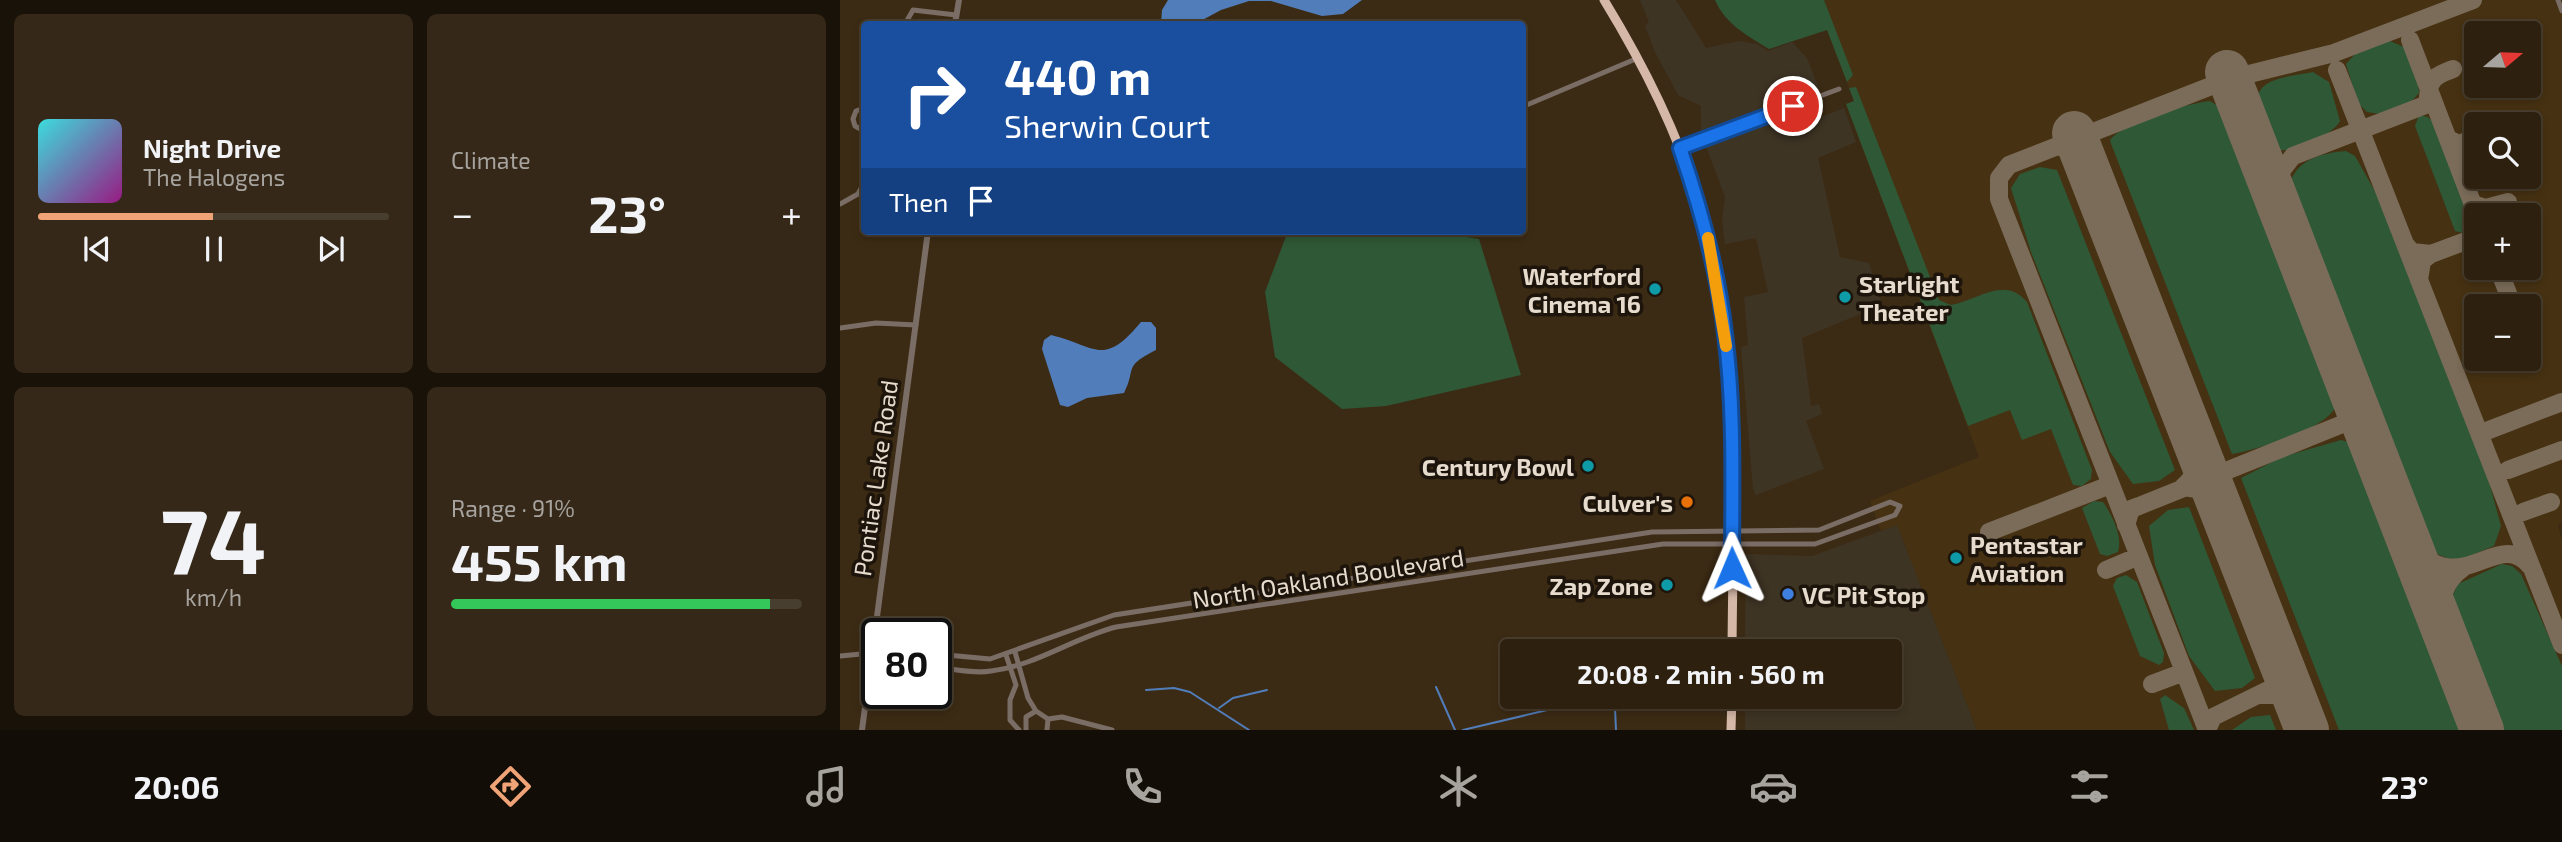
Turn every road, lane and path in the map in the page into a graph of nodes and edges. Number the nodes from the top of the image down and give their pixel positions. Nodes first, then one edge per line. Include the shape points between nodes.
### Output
1 (959, 0) edge
2 (1605, 0) edge
3 (2558, 0) edge
4 (2562, 11) edge
5 (956, 15) junction
6 (907, 21) edge
7 (955, 21) edge
8 (1638, 58) junction
9 (1839, 89) dead end
10 (1526, 105) edge
11 (861, 109) edge
12 (861, 129) edge
13 (1680, 148) junction
14 (861, 188) edge
15 (840, 204) edge
16 (927, 235) edge
17 (916, 326) junction
18 (840, 328) edge
19 (1731, 530) junction
20 (1732, 545) junction
21 (877, 618) edge
22 (1732, 639) edge
23 (861, 652) edge
24 (1015, 652) junction
25 (1006, 655) junction
26 (840, 656) edge
27 (952, 656) edge
28 (1019, 665) junction
29 (1011, 667) junction
30 (952, 669) edge
31 (866, 709) edge
32 (1732, 709) edge
33 (1035, 711) junction
34 (1048, 719) junction
35 (862, 730) edge
36 (1018, 730) edge
37 (1026, 730) edge
38 (1047, 730) edge
39 (1112, 730) edge
40 (1731, 730) edge

1 - 5 street
2 - 8 highway
3 - 4 street
5 - 6 street via 913,10
5 - 7 street
8 - 10 street
8 - 13 highway
9 - 13 street
11 - 12 street via 853,119
13 - 19 highway via 1709,243 1726,334 1732,426
14 - 15 street
16 - 17 street, Pontiac Lake Road
17 - 18 street
17 - 21 street, Pontiac Lake Road
19 - 20 highway
19 - 20 street, North Oakland Boulevard via 1819,530 1890,502 1900,506 1895,515 1824,542
19 - 24 street, North Oakland Boulevard via 1653,532 1114,615
20 - 22 highway
20 - 28 street, North Oakland Boulevard via 1663,544 1116,627
23 - 26 street
24 - 25 street, North Oakland Boulevard
24 - 28 street
25 - 27 street, North Oakland Boulevard via 982,659
25 - 29 street
28 - 29 street, North Oakland Boulevard
28 - 33 street
29 - 30 street, North Oakland Boulevard via 982,672
29 - 36 street via 1016,685 1009,711
31 - 35 street, Pontiac Lake Road
32 - 40 highway
33 - 34 street
33 - 37 street via 1026,717
34 - 38 street
34 - 39 street via 1062,717

